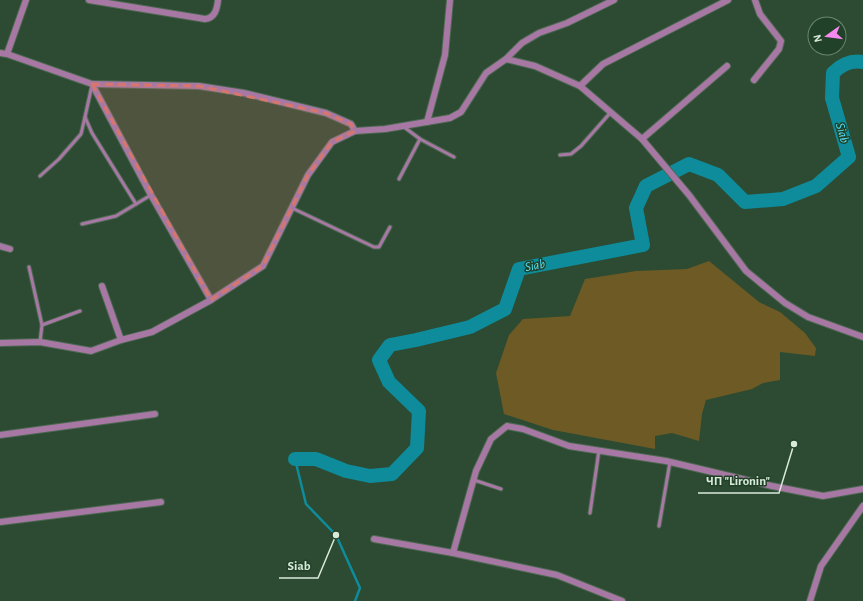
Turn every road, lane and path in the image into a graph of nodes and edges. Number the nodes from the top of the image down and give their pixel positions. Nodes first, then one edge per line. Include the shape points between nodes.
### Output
1 (26, 0) edge
2 (89, 0) edge
3 (218, 0) edge
4 (450, 0) edge
5 (614, 0) edge
6 (728, 0) edge
7 (755, 0) edge
8 (3, 54) edge
9 (506, 58) junction
10 (727, 66) dead end
11 (754, 80) dead end
12 (92, 84) junction
13 (580, 86) junction
14 (611, 112) junction
15 (85, 117) junction
16 (427, 122) junction
17 (402, 126) junction
18 (355, 131) junction
19 (420, 139) junction
20 (642, 139) junction
21 (560, 155) dead end
22 (454, 157) dead end
23 (40, 176) dead end
24 (399, 179) dead end
25 (151, 195) junction
26 (136, 204) junction
27 (292, 208) junction
28 (82, 224) dead end
29 (390, 227) dead end
30 (0, 246) edge
31 (10, 250) dead end
32 (29, 267) dead end
33 (102, 286) dead end
34 (211, 300) junction
35 (80, 311) dead end
36 (42, 325) junction
37 (863, 337) edge
38 (121, 340) junction
39 (40, 342) junction
40 (0, 343) edge
41 (155, 414) dead end
42 (0, 435) edge
43 (599, 450) junction
44 (670, 462) junction
45 (473, 480) junction
46 (501, 489) dead end
47 (863, 489) edge
48 (161, 502) dead end
49 (863, 506) edge
50 (590, 513) dead end
51 (0, 522) edge
52 (659, 526) dead end
53 (374, 540) dead end
54 (454, 552) junction
55 (622, 601) edge
56 (810, 601) edge

1 - 8 street
2 - 3 street via 205,19 215,14
4 - 16 street via 445,55
5 - 9 street via 567,23 539,33 522,43
6 - 13 street via 603,64
7 - 11 street via 760,14 781,41 779,49
8 - 12 street
9 - 13 street via 535,66
9 - 16 street via 486,73 461,112 450,118
10 - 20 street
12 - 15 lane
12 - 18 street via 199,86 244,93 326,113 351,124
12 - 25 street
13 - 14 street
14 - 20 street
14 - 21 lane via 581,146 571,154
15 - 23 lane via 80,134 59,159
15 - 26 lane via 92,133
16 - 17 street
17 - 18 street
17 - 19 lane
18 - 27 street via 332,142 308,175
19 - 22 lane
19 - 24 lane
20 - 37 street via 746,271 785,303 808,317
25 - 26 lane
25 - 34 street
26 - 28 lane via 116,216
27 - 29 lane via 374,247 382,244
27 - 34 street via 263,266
30 - 31 street
32 - 36 lane
33 - 38 street
34 - 38 street via 152,332
35 - 36 lane
36 - 39 lane
38 - 39 street via 91,351
39 - 40 street
41 - 42 street
43 - 44 street
43 - 45 street via 569,446 522,428 507,426 491,439
43 - 50 lane
44 - 47 street via 823,496
44 - 52 lane
45 - 46 lane
45 - 54 street
48 - 51 street
49 - 56 street via 821,566
53 - 54 street
54 - 55 street via 557,575

